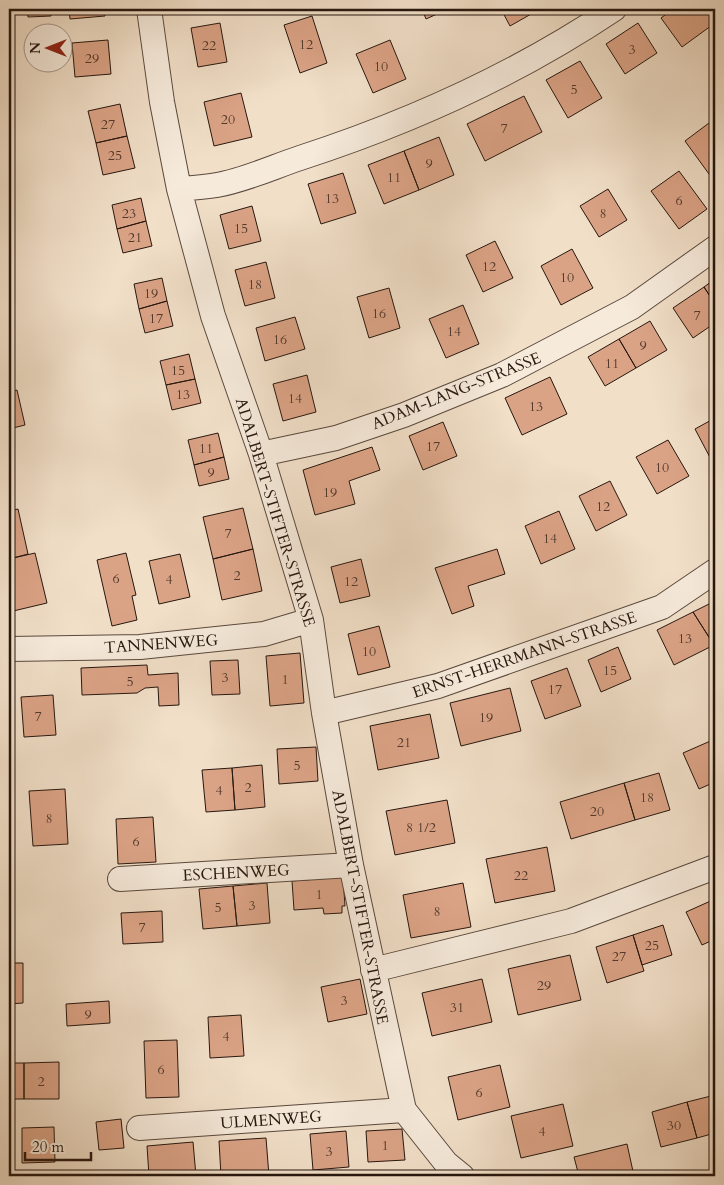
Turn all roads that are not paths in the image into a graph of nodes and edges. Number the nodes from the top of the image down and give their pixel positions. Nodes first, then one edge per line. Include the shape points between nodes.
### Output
1 (149, 9) edge
2 (614, 9) edge
3 (179, 189) junction
4 (715, 248) edge
5 (261, 454) junction
6 (715, 571) edge
7 (311, 620) junction
8 (9, 649) edge
9 (324, 713) junction
10 (351, 865) junction
11 (715, 867) edge
12 (120, 879) dead end
13 (373, 970) junction
14 (404, 1110) junction
15 (139, 1128) dead end
16 (462, 1176) edge

1 - 3 street, ADALBERT-STIFTER-STRASSE
2 - 3 street via 568,40 506,73 363,138 218,185
3 - 5 street, ADALBERT-STIFTER-STRASSE via 213,316
4 - 5 street, ADAM-LANG-STRASSE via 632,307 502,375 404,415 336,438
5 - 7 street, ADALBERT-STIFTER-STRASSE
6 - 9 street, ERNST-HERRMANN-STRASSE via 662,607 438,686
7 - 8 street, TANNENWEG via 264,634 140,647
7 - 9 street, ADALBERT-STIFTER-STRASSE
9 - 10 street, ADALBERT-STIFTER-STRASSE
10 - 12 street, ESCHENWEG
10 - 13 street, ADALBERT-STIFTER-STRASSE
11 - 13 street via 571,921
13 - 14 street, ADALBERT-STIFTER-STRASSE
14 - 15 street, ULMENWEG
14 - 16 street, ADALBERT-STIFTER-STRASSE via 446,1163

